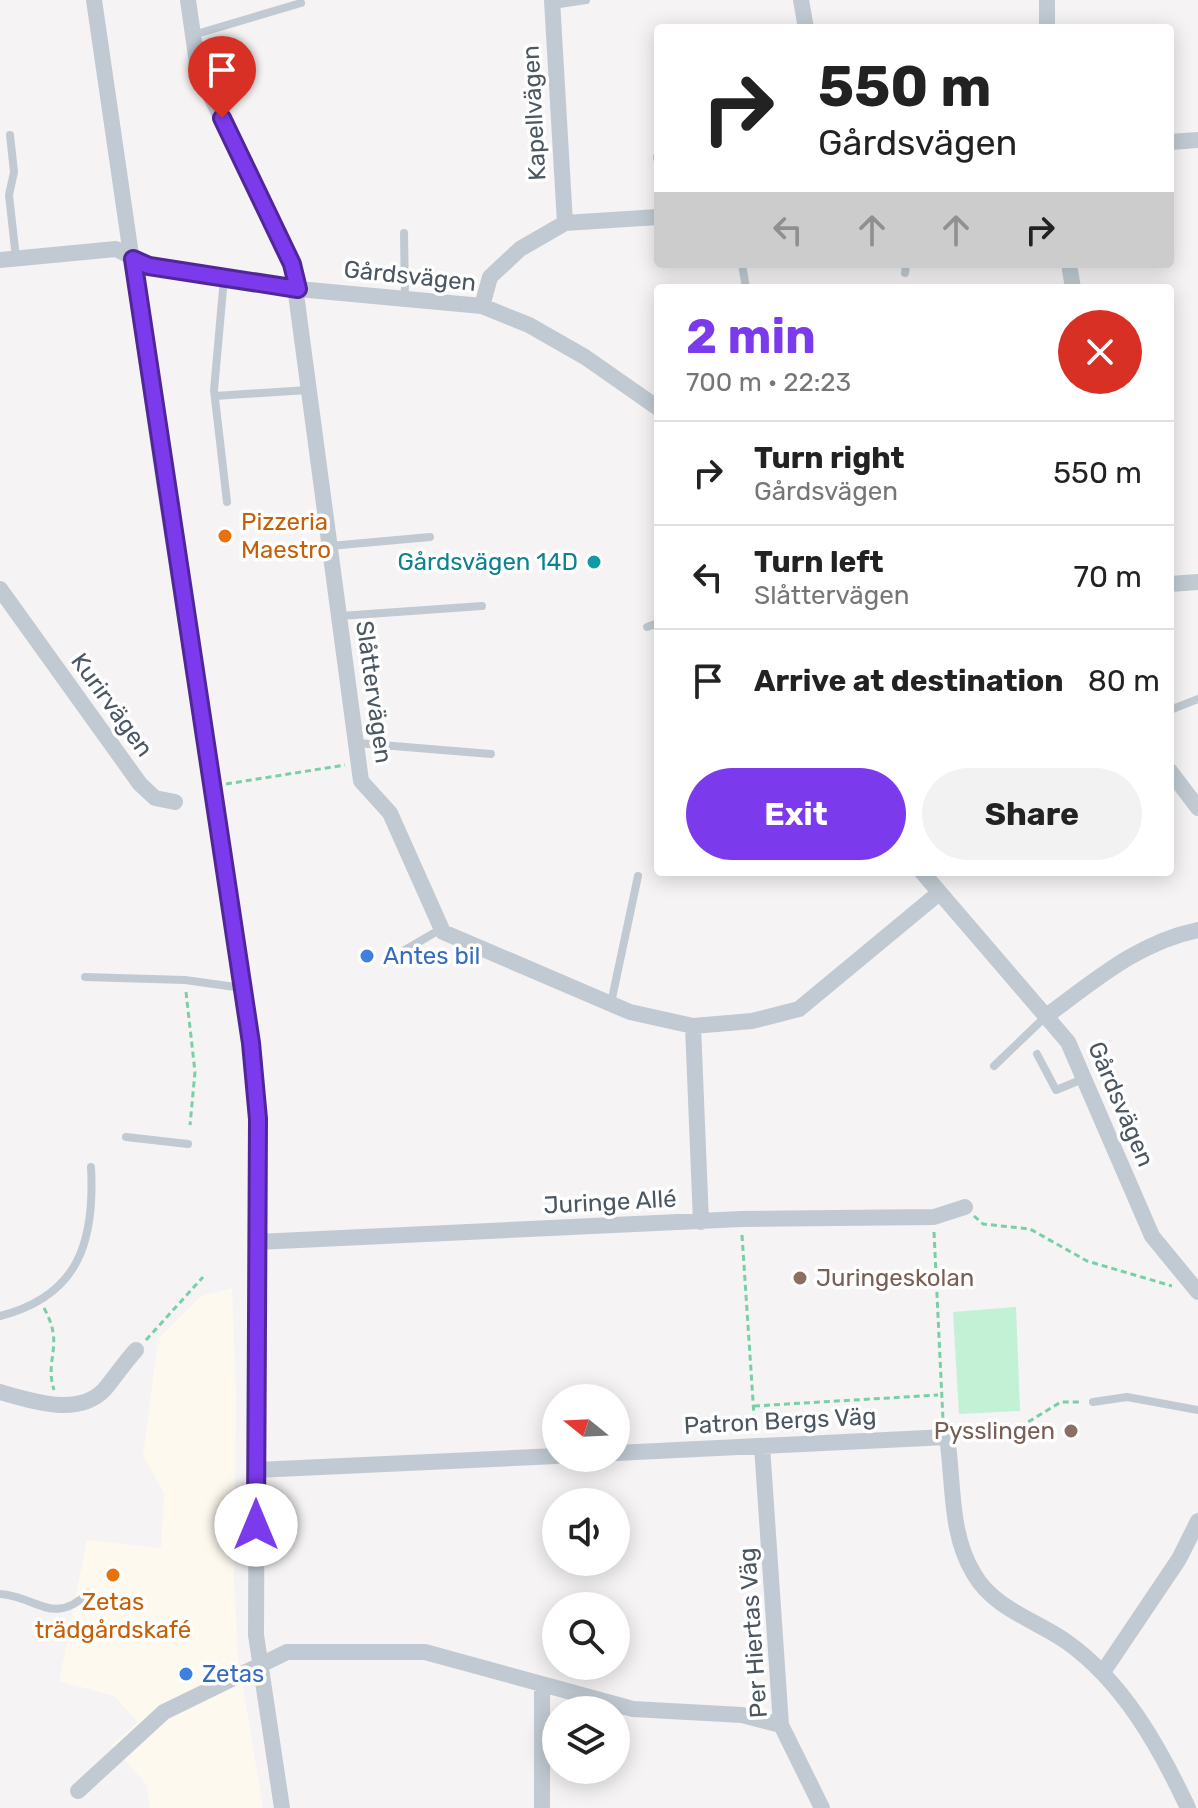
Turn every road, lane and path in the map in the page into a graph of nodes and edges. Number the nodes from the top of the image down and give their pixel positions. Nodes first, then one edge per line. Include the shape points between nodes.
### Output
1 (94, 0) edge
2 (188, 0) edge
3 (586, 0) edge
4 (801, 0) edge
5 (1047, 0) edge
6 (552, 2) edge
7 (301, 3) dead end
8 (805, 24) edge
9 (1047, 24) edge
10 (193, 35) junction
11 (10, 135) dead end
12 (1198, 140) edge
13 (1174, 142) edge
14 (654, 217) edge
15 (565, 223) junction
16 (404, 233) dead end
17 (8, 259) edge
18 (133, 259) junction
19 (224, 278) junction
20 (298, 289) junction
21 (405, 298) junction
22 (482, 306) junction
23 (308, 390) junction
24 (215, 396) junction
25 (654, 405) edge
26 (227, 502) dead end
27 (430, 537) dead end
28 (330, 546) junction
29 (1198, 582) edge
30 (1174, 584) edge
31 (0, 589) edge
32 (482, 606) dead end
33 (340, 616) junction
34 (654, 624) edge
35 (647, 627) dead end
36 (1198, 699) edge
37 (1174, 708) edge
38 (357, 743) junction
39 (491, 754) dead end
40 (360, 763) junction
41 (1174, 776) edge
42 (211, 786) junction
43 (175, 802) dead end
44 (1198, 808) edge
45 (638, 876) dead end
46 (925, 876) edge
47 (939, 893) junction
48 (442, 929) junction
49 (1198, 930) edge
50 (391, 958) dead end
51 (85, 977) dead end
52 (185, 980) junction
53 (242, 988) junction
54 (611, 1004) junction
55 (1045, 1017) junction
56 (693, 1026) junction
57 (1037, 1054) dead end
58 (994, 1066) dead end
59 (1083, 1079) junction
60 (190, 1125) dead end
61 (126, 1137) dead end
62 (188, 1144) dead end
63 (91, 1167) dead end
64 (965, 1207) joint
65 (934, 1217) junction
66 (741, 1219) junction
67 (701, 1222) junction
68 (257, 1242) junction
69 (203, 1277) dead end
70 (1180, 1289) dead end
71 (1198, 1292) edge
72 (41, 1303) junction
73 (0, 1316) edge
74 (136, 1350) joint
75 (52, 1382) dead end
76 (0, 1392) edge
77 (940, 1395) junction
78 (1093, 1402) joint
79 (754, 1406) junction
80 (1198, 1410) edge
81 (947, 1437) junction
82 (759, 1447) junction
83 (630, 1452) edge
84 (542, 1457) edge
85 (256, 1470) junction
86 (1198, 1521) edge
87 (88, 1593) dead end
88 (0, 1594) edge
89 (260, 1667) junction
90 (1103, 1672) junction
91 (542, 1686) junction
92 (781, 1725) junction
93 (78, 1791) dead end
94 (282, 1808) edge
95 (542, 1808) edge
96 (822, 1808) edge
97 (1188, 1808) edge

1 - 18 street
2 - 10 street, Slåttervägen
3 - 6 lane
4 - 8 street
5 - 9 street
6 - 15 street, Kapellvägen
7 - 10 lane
10 - 20 street, Slåttervägen via 198,70 292,264
11 - 17 lane via 14,172
12 - 13 street
14 - 15 street
15 - 22 street via 520,249 490,277
16 - 21 lane
17 - 18 street, Gårdsvägen via 116,249
18 - 19 street, Gårdsvägen
18 - 42 street
19 - 20 street, Gårdsvägen
19 - 24 lane
20 - 21 street, Gårdsvägen
20 - 23 street, Slåttervägen
21 - 22 street, Gårdsvägen
22 - 25 street, Gårdsvägen via 585,357
23 - 24 lane
23 - 28 street, Slåttervägen
24 - 26 lane
27 - 28 lane
28 - 33 street, Slåttervägen
29 - 30 street
31 - 43 street, Kurirvägen via 140,784 155,798
32 - 33 lane
33 - 38 street, Slåttervägen
34 - 35 lane
36 - 37 lane
38 - 39 lane
38 - 40 street, Slåttervägen
40 - 42 path
40 - 48 street, Slåttervägen via 361,781 390,813
41 - 44 street
42 - 53 street
45 - 54 lane
46 - 47 street, Gårdsvägen
47 - 55 street, Gårdsvägen
47 - 56 street via 799,1009 752,1021
48 - 50 lane
48 - 54 street via 459,942
49 - 55 street via 1176,934 1124,959
51 - 52 lane
52 - 53 lane
52 - 60 path via 195,1072
53 - 68 street via 258,1119
54 - 56 street
55 - 58 lane
55 - 59 street, Gårdsvägen via 1068,1042
56 - 67 street
57 - 59 lane via 1056,1090
59 - 71 street, Gårdsvägen via 1152,1236
61 - 62 lane
63 - 72 lane via 94,1198 87,1242 63,1281
64 - 65 street, Juringe Allé
64 - 70 path via 983,1224 1030,1229 1087,1261
65 - 66 street, Juringe Allé
65 - 77 path
66 - 67 street, Juringe Allé
66 - 79 path
67 - 68 street, Juringe Allé
68 - 85 street
69 - 74 path
72 - 73 lane
72 - 75 path via 56,1338
74 - 76 street via 102,1391 75,1404
77 - 79 path
77 - 81 path
78 - 80 lane via 1127,1397
78 - 81 path via 1061,1402 1013,1431
79 - 82 path
81 - 82 street, Patron Bergs Väg
81 - 90 street via 957,1527 974,1575 1000,1603 1068,1643
82 - 83 street, Patron Bergs Väg
82 - 92 street, Per Hiertas Väg
84 - 85 street
85 - 89 street
86 - 90 street via 1179,1559
87 - 88 lane via 73,1605 55,1609
89 - 91 street via 287,1652 425,1652
89 - 93 street via 164,1712
89 - 94 street
90 - 97 street via 1146,1729
91 - 92 street via 633,1709 742,1715
91 - 95 street
92 - 96 street, Per Hiertas Väg

